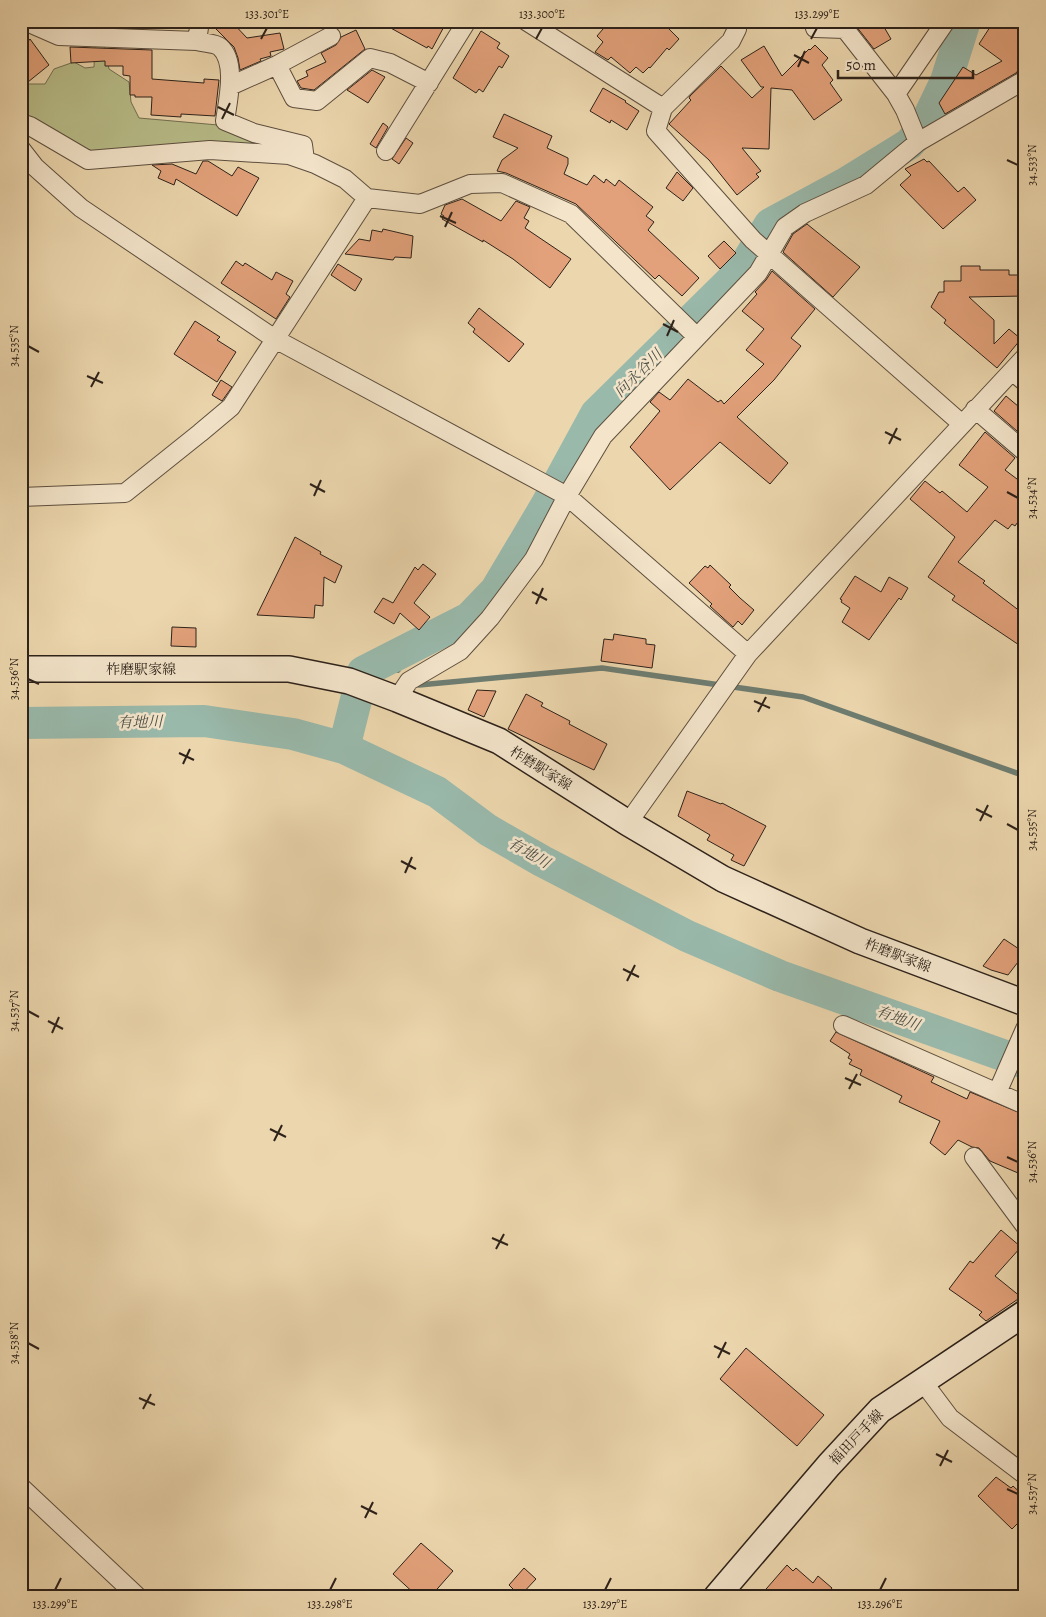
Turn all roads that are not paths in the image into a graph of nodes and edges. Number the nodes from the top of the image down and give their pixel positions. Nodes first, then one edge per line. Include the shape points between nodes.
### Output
1 (27, 21) edge
2 (200, 21) edge
3 (467, 21) edge
4 (526, 21) edge
5 (732, 21) edge
6 (813, 21) edge
7 (946, 21) edge
8 (21, 30) edge
9 (331, 36) dead end
10 (197, 41) junction
11 (277, 65) junction
12 (1025, 78) edge
13 (429, 83) junction
14 (230, 86) junction
15 (896, 94) junction
16 (662, 108) junction
17 (21, 123) edge
18 (918, 142) junction
19 (21, 149) edge
20 (386, 151) dead end
21 (304, 160) junction
22 (367, 198) junction
23 (768, 254) junction
24 (696, 336) junction
25 (275, 339) junction
26 (1025, 357) edge
27 (1018, 376) edge
28 (975, 410) junction
29 (962, 424) junction
30 (1025, 452) edge
31 (567, 496) junction
32 (21, 497) edge
33 (748, 654) junction
34 (21, 670) edge
35 (397, 699) junction
36 (628, 823) junction
37 (1025, 1003) edge
38 (843, 1025) dead end
39 (1025, 1029) edge
40 (997, 1093) junction
41 (1025, 1105) edge
42 (974, 1157) dead end
43 (1025, 1226) edge
44 (1025, 1313) edge
45 (923, 1382) junction
46 (1025, 1475) edge
47 (21, 1487) edge
48 (137, 1596) edge
49 (717, 1596) edge

1 - 8 street
1 - 10 street via 59,36
2 - 10 street
3 - 13 street
4 - 16 street
5 - 16 street via 736,29 731,41
6 - 15 street via 815,28 844,28
7 - 15 street
9 - 11 street
10 - 14 street via 219,46 229,58
11 - 13 street via 294,98 317,101 370,58 390,63
11 - 14 street
12 - 18 street
13 - 20 street
14 - 21 street via 225,120 254,133 303,145
15 - 18 street
16 - 23 street via 656,131
17 - 21 street via 88,160 210,150 289,155
18 - 23 street via 866,186 805,213 785,227
19 - 25 street via 34,167 81,208
21 - 22 street via 345,179
22 - 24 street via 420,204 470,184 502,183 571,214
22 - 25 street
23 - 24 street via 758,273
23 - 29 street
24 - 31 street via 603,436
25 - 31 street
25 - 32 street via 230,407 126,493
26 - 27 street
27 - 28 street
28 - 29 street
28 - 30 street
29 - 33 street
31 - 33 street
31 - 35 street via 534,560 490,618 460,651 409,681
33 - 36 street
34 - 35 main road, 柞磨駅家線 via 289,669 358,685
35 - 36 main road, 柞磨駅家線 via 499,741
36 - 37 main road, 柞磨駅家線 via 731,883 860,941
38 - 40 street
39 - 40 street
40 - 41 street
42 - 43 street
44 - 45 main road, 福田戸手線
45 - 46 street via 950,1418
45 - 49 main road, 福田戸手線 via 880,1410
47 - 48 street

